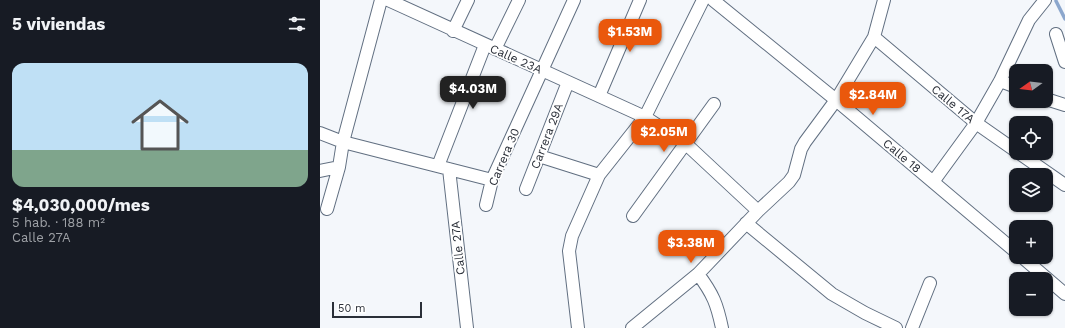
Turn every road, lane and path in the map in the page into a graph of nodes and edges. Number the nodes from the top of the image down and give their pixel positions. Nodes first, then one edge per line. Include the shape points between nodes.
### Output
1 (381, 0) edge
2 (388, 0) edge
3 (468, 0) edge
4 (519, 0) edge
5 (574, 0) edge
6 (640, 0) edge
7 (703, 0) edge
8 (713, 0) edge
9 (884, 0) edge
10 (1044, 0) edge
11 (453, 30) junction
12 (1056, 34) dead end
13 (874, 37) junction
14 (490, 47) junction
15 (1065, 62) edge
16 (542, 70) junction
17 (1000, 81) junction
18 (568, 82) junction
19 (1009, 84) edge
20 (599, 96) junction
21 (836, 100) junction
22 (1053, 101) edge
23 (714, 104) dead end
24 (1065, 105) edge
25 (645, 117) junction
26 (976, 123) junction
27 (320, 133) edge
28 (343, 142) junction
29 (685, 143) junction
30 (1009, 146) edge
31 (539, 156) junction
32 (1029, 160) edge
33 (339, 167) junction
34 (444, 167) junction
35 (320, 171) edge
36 (599, 175) junction
37 (492, 180) junction
38 (933, 182) junction
39 (1065, 185) edge
40 (526, 190) dead end
41 (486, 205) dead end
42 (326, 209) dead end
43 (758, 211) junction
44 (633, 216) dead end
45 (746, 223) junction
46 (1009, 246) edge
47 (1030, 264) edge
48 (698, 274) junction
49 (930, 283) dead end
50 (1065, 294) edge
51 (467, 328) edge
52 (578, 328) edge
53 (632, 328) edge
54 (722, 328) edge
55 (896, 328) edge
56 (912, 328) edge

1 - 28 street
2 - 11 street, Calle 23A
3 - 11 street
4 - 14 street, Calle 27A
5 - 16 street, Carrera 30
6 - 20 street
7 - 25 street
8 - 21 street, Calle 18
9 - 13 street
10 - 17 street via 1029,20
11 - 14 street, Calle 23A
12 - 15 street
13 - 21 street
13 - 26 street, Calle 17A
14 - 16 street, Calle 23A
14 - 34 street, Calle 27A
16 - 18 street, Calle 23A
16 - 37 street, Carrera 30
17 - 19 street
17 - 26 street
18 - 20 street, Calle 23A
18 - 31 street, Carrera 29A
20 - 25 street, Calle 23A
21 - 38 street, Calle 18
21 - 43 street via 801,149 794,175
22 - 24 street
23 - 29 street
25 - 29 street, Calle 23A
25 - 36 street
26 - 30 street, Calle 17A
26 - 38 street
27 - 28 street
28 - 33 street
28 - 34 street
29 - 43 street, Calle 23A
29 - 44 street
31 - 36 street
31 - 40 street, Carrera 29A
32 - 39 street
33 - 35 street
33 - 42 street
34 - 37 street
34 - 51 street, Calle 27A
36 - 52 street via 572,236 569,251
37 - 41 street, Carrera 30
38 - 46 street, Calle 18
43 - 45 street
45 - 48 street
45 - 55 street via 832,294
47 - 50 street
48 - 53 street
48 - 54 street via 718,306
49 - 56 street

